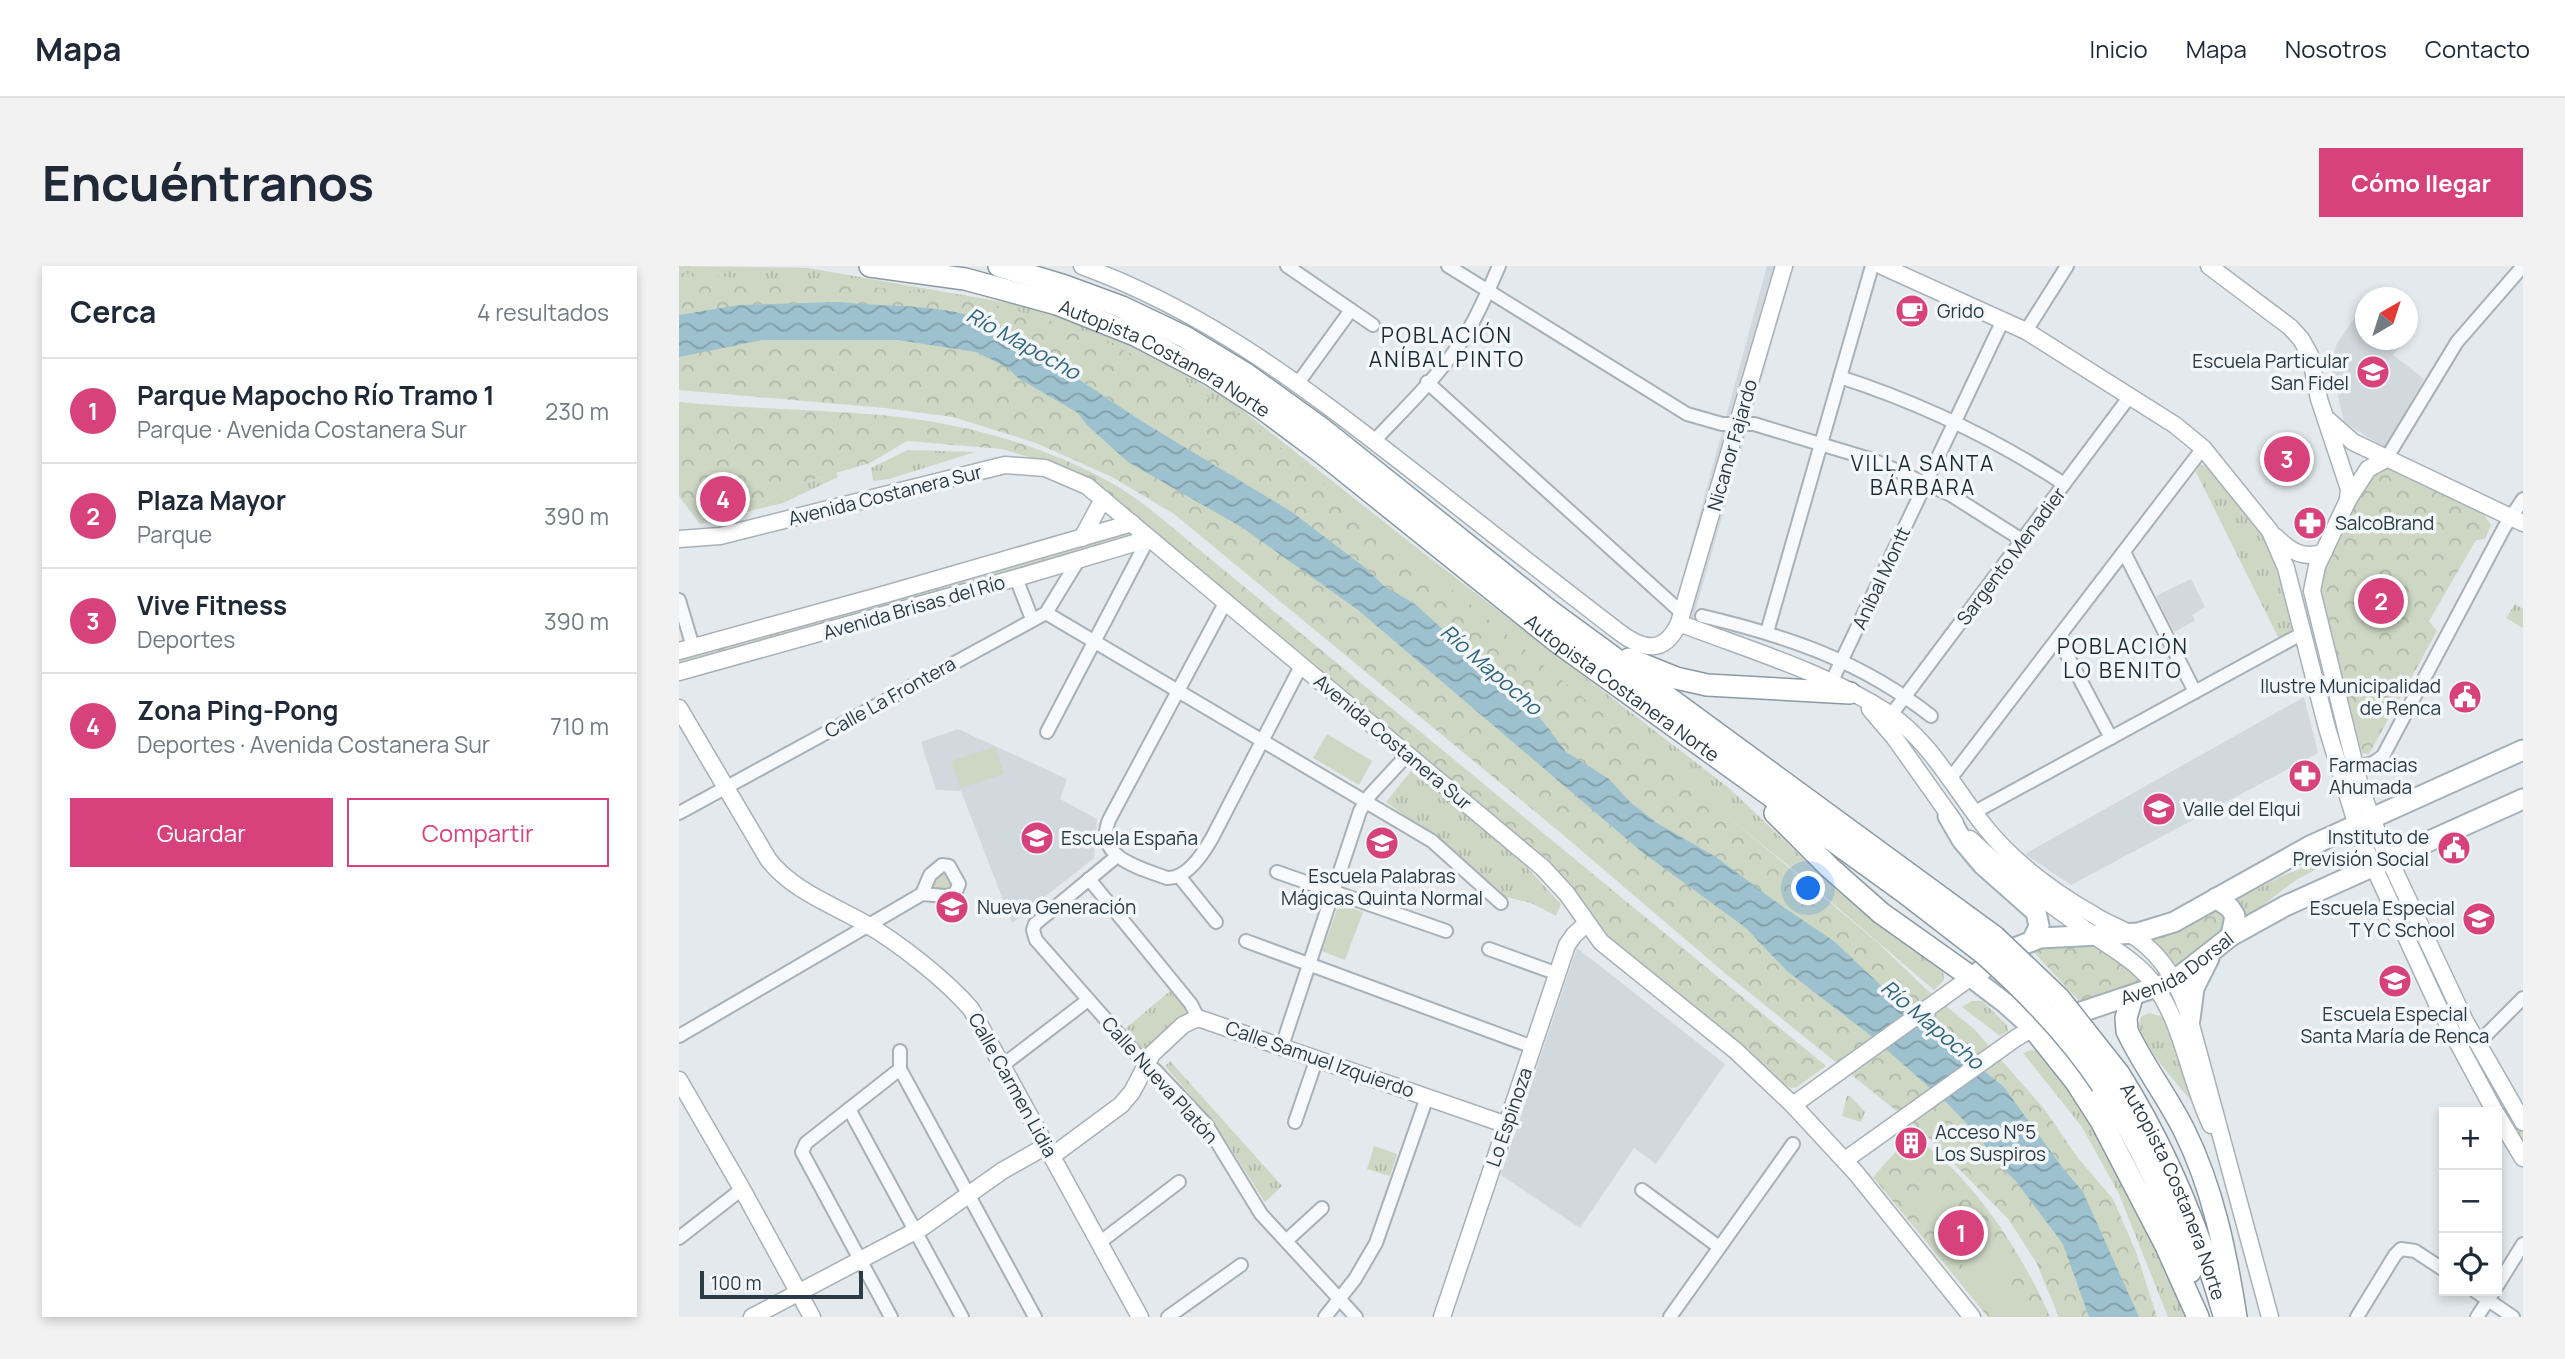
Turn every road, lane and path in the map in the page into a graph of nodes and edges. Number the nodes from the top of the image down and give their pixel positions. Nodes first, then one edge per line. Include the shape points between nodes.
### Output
1 (870, 266) edge
2 (999, 266) edge
3 (1287, 266) edge
4 (1448, 266) edge
5 (1499, 266) edge
6 (1784, 266) edge
7 (1872, 266) edge
8 (1882, 266) edge
9 (2067, 266) edge
10 (2523, 266) edge
11 (1089, 267) edge
12 (2211, 267) edge
13 (1488, 291) junction
14 (1351, 310) junction
15 (2003, 320) junction
16 (1373, 325) dead end
17 (2026, 331) junction
18 (1840, 377) junction
19 (1427, 382) junction
20 (1298, 383) junction
21 (2130, 396) junction
22 (2324, 415) junction
23 (1955, 422) junction
24 (1738, 423) junction
25 (1374, 441) junction
26 (1821, 443) junction
27 (2203, 448) junction
28 (2386, 459) junction
29 (1926, 482) junction
30 (2064, 484) junction
31 (1103, 499) junction
32 (2523, 499) edge
33 (2348, 500) junction
34 (2517, 519) edge
35 (1132, 523) junction
36 (2270, 531) junction
37 (1082, 538) junction
38 (679, 539) edge
39 (1148, 539) junction
40 (2022, 540) junction
41 (2124, 552) junction
42 (2323, 552) junction
43 (1079, 559) junction
44 (1016, 578) junction
45 (679, 600) edge
46 (1225, 603) junction
47 (1046, 613) junction
48 (1702, 616) dead end
49 (1681, 618) junction
50 (1032, 619) junction
51 (1574, 629) junction
52 (1767, 632) junction
53 (2303, 633) junction
54 (2058, 638) junction
55 (1095, 641) junction
56 (686, 649) edge
57 (1842, 660) junction
58 (1301, 666) junction
59 (679, 672) edge
60 (1845, 690) junction
61 (1180, 691) junction
62 (2195, 692) junction
63 (1905, 696) junction
64 (679, 708) edge
65 (1891, 715) junction
66 (1931, 716) dead end
67 (1047, 732) dead end
68 (2111, 738) junction
69 (1262, 740) junction
70 (2523, 750) edge
71 (1408, 754) junction
72 (1717, 759) junction
73 (2355, 767) junction
74 (1950, 779) junction
75 (725, 787) junction
76 (2523, 799) edge
77 (1366, 800) junction
78 (679, 813) edge
79 (1973, 813) junction
80 (1948, 816) junction
81 (2364, 822) junction
82 (1116, 857) junction
83 (2381, 862) junction
84 (1277, 872) dead end
85 (1178, 876) junction
86 (1089, 879) junction
87 (1333, 891) junction
88 (922, 894) dead end
89 (2216, 898) junction
90 (1501, 903) dead end
91 (1216, 922) dead end
92 (1960, 922) junction
93 (1587, 924) junction
94 (869, 926) junction
95 (1446, 931) dead end
96 (2128, 933) junction
97 (2093, 935) junction
98 (2231, 936) junction
99 (2032, 940) junction
100 (1246, 941) dead end
101 (1489, 949) dead end
102 (2214, 949) junction
103 (1309, 964) junction
104 (1558, 974) junction
105 (1964, 982) junction
106 (2165, 984) junction
107 (2131, 997) junction
108 (2523, 998) edge
109 (1088, 1000) junction
110 (1198, 1018) junction
111 (2190, 1019) junction
112 (2024, 1033) junction
113 (679, 1036) edge
114 (2477, 1044) junction
115 (1282, 1046) junction
116 (1533, 1046) junction
117 (900, 1051) dead end
118 (1317, 1058) junction
119 (1146, 1063) junction
120 (1003, 1065) junction
121 (900, 1069) junction
122 (2111, 1079) junction
123 (679, 1080) edge
124 (1427, 1097) junction
125 (1793, 1105) junction
126 (2493, 1107) edge
127 (849, 1110) junction
128 (1295, 1122) dead end
129 (2523, 1122) edge
130 (2502, 1123) edge
131 (1507, 1125) junction
132 (1793, 1144) dead end
133 (2224, 1149) junction
134 (1049, 1151) junction
135 (2523, 1158) edge
136 (1845, 1160) junction
137 (1179, 1182) dead end
138 (743, 1189) junction
139 (1641, 1190) dead end
140 (968, 1194) junction
141 (1322, 1208) dead end
142 (915, 1231) junction
143 (679, 1238) edge
144 (1286, 1241) junction
145 (1099, 1243) junction
146 (2523, 1244) edge
147 (1720, 1247) junction
148 (860, 1261) junction
149 (1241, 1265) dead end
150 (2439, 1267) edge
151 (2502, 1278) edge
152 (799, 1293) junction
153 (2490, 1296) edge
154 (2492, 1296) edge
155 (1340, 1299) junction
156 (752, 1317) edge
157 (812, 1317) edge
158 (891, 1317) edge
159 (962, 1317) edge
160 (1035, 1317) edge
161 (1140, 1317) edge
162 (1168, 1317) edge
163 (1325, 1317) edge
164 (1356, 1317) edge
165 (1442, 1317) edge
166 (1670, 1317) edge
167 (1972, 1317) edge
168 (2198, 1317) edge
169 (2203, 1317) edge
170 (2224, 1317) edge
171 (2236, 1317) edge
172 (2270, 1317) edge
173 (2357, 1317) edge
174 (2477, 1317) edge
175 (2513, 1317) edge

1 - 72 highway, Autopista Costanera Norte via 949,276 1045,300 1127,331 1203,370 1293,431 1517,611
2 - 51 highway, Autopista Costanera Norte via 1122,307 1217,355 1321,428
3 - 14 street
4 - 13 street
5 - 13 street
6 - 24 street, Nicanor Fajardo
7 - 18 street
8 - 15 street
9 - 17 street
10 - 28 street via 2457,342
11 - 20 street via 1191,315
12 - 22 street via 2301,339 2310,355
13 - 19 street via 1462,340
13 - 24 street via 1675,408 1722,424
14 - 16 street
14 - 20 street
15 - 17 street
15 - 23 street, Aníbal Montt
17 - 21 street
18 - 23 street
18 - 26 street
19 - 25 street
19 - 49 street
20 - 25 street
21 - 27 street
21 - 30 street, Sargento Menadier
22 - 28 street via 2345,437
22 - 33 street via 2347,480
23 - 29 street, Aníbal Montt
23 - 30 street
24 - 26 street
24 - 49 street, Nicanor Fajardo
25 - 49 street via 1633,642 1659,645 1672,636
26 - 29 street
26 - 52 street
27 - 36 street
27 - 41 street
28 - 33 street via 2368,469
28 - 34 street
29 - 40 street
29 - 57 street, Aníbal Montt
30 - 40 street, Sargento Menadier
31 - 35 street, Avenida Costanera Sur
31 - 37 street
31 - 38 street, Avenida Costanera Sur via 1055,471 1005,465 720,536
32 - 34 street
33 - 42 street
34 - 73 street via 2383,756
35 - 37 street, Avenida Brisas del Río
35 - 39 street, Avenida Costanera Sur
36 - 42 street via 2295,552
36 - 53 street via 2287,568
37 - 56 street, Avenida Brisas del Río
39 - 43 street, Avenida Brisas del Río
39 - 46 street, Avenida Costanera Sur
39 - 55 street
40 - 63 street, Sargento Menadier
41 - 54 street
41 - 62 street
42 - 73 street via 2314,575 2313,597
43 - 44 street, Avenida Brisas del Río
43 - 47 street
44 - 50 street
44 - 59 street, Avenida Brisas del Río
45 - 56 street
46 - 58 street, Avenida Costanera Sur
46 - 61 street
47 - 50 street, Calle La Frontera
47 - 55 street
48 - 52 street
49 - 60 street
50 - 75 street, Calle La Frontera
51 - 60 highway via 1630,659 1686,681
51 - 92 highway, Autopista Costanera Norte
52 - 57 street
53 - 62 street
53 - 81 street
54 - 68 street
54 - 74 street
55 - 61 street
55 - 67 street
57 - 60 street, Aníbal Montt
57 - 63 street
58 - 69 street
58 - 71 street, Avenida Costanera Sur
60 - 65 street
60 - 80 street via 1886,727
61 - 69 street
61 - 82 street via 1107,825 1106,841
62 - 68 street
63 - 65 street, Sargento Menadier
63 - 66 street
64 - 75 street, Calle Carmen Lidia
65 - 74 street
68 - 79 street
69 - 77 street
69 - 85 street via 1206,848
70 - 81 main road, Avenida Dorsal
71 - 77 street
71 - 93 street, Avenida Costanera Sur via 1543,868
72 - 92 highway, Autopista Costanera Norte
72 - 105 highway via 1829,867
73 - 81 street
74 - 79 street
75 - 78 street, Calle La Frontera
75 - 94 street, Calle Carmen Lidia via 777,871
76 - 83 main road, Avenida Dorsal
77 - 87 street
77 - 90 street via 1432,841
79 - 96 street via 2031,873
80 - 97 street via 2000,865
80 - 99 main road via 1983,865 2036,912 2039,926
81 - 83 street
81 - 89 main road, Avenida Dorsal via 2293,854
82 - 85 street via 1167,878
82 - 86 street, Calle Nueva Platón
83 - 98 main road, Avenida Dorsal
83 - 114 street
83 - 126 street via 2438,1006
84 - 87 street
85 - 91 street
86 - 109 street, Calle Nueva Platón via 1037,921 1033,930 1036,940
86 - 110 street
87 - 95 street
87 - 103 street
88 - 94 street
89 - 96 main road, Avenida Dorsal via 2174,922
89 - 98 main road via 2235,916
92 - 122 highway, Autopista Costanera Norte, bridge via 1983,953
93 - 104 street, Lo Espinoza via 1570,940
93 - 125 street, Avenida Costanera Sur via 1601,942 1736,1051
94 - 113 street
94 - 120 street, Calle Carmen Lidia via 958,995 977,1017
96 - 97 main road, Avenida Dorsal
96 - 106 street via 2156,955
97 - 99 main road, Avenida Dorsal
97 - 106 street
98 - 102 main road, Avenida Dorsal
99 - 105 main road, Avenida Dorsal
100 - 103 street
101 - 104 street
102 - 106 main road, Avenida Dorsal
102 - 111 main road via 2195,985
103 - 115 street
103 - 116 street
104 - 116 street, Lo Espinoza
105 - 112 main road via 2005,1003
105 - 125 street, Avenida Dorsal
106 - 107 main road, Avenida Dorsal
106 - 111 street
106 - 133 street via 2200,1101
107 - 112 main road, Avenida Dorsal
107 - 171 highway via 2127,1031 2200,1167 2218,1227
108 - 114 street
109 - 119 street, Calle Nueva Platón
109 - 120 street
110 - 115 street, Calle Samuel Izquierdo
110 - 119 street via 1176,1031
111 - 133 street
112 - 136 street, Avenida Dorsal
112 - 168 highway via 2076,1082 2101,1121
114 - 129 street
115 - 118 street, Calle Samuel Izquierdo
116 - 131 street, Lo Espinoza
117 - 121 street
118 - 124 street, Calle Samuel Izquierdo
118 - 128 street
119 - 134 street via 1125,1101
119 - 144 street, Calle Nueva Platón via 1206,1124 1256,1208
120 - 134 street, Calle Carmen Lidia
121 - 127 street
121 - 140 street
122 - 169 highway, Autopista Costanera Norte via 2127,1124 2162,1192
122 - 170 highway, Autopista Costanera Norte via 2158,1139 2200,1239
123 - 138 street
124 - 131 street, Calle Samuel Izquierdo
124 - 155 street via 1379,1236
125 - 136 street, Avenida Costanera Sur
127 - 142 street
127 - 148 street via 802,1149
130 - 135 street
131 - 165 street, Lo Espinoza
132 - 147 street
133 - 172 street
134 - 140 street via 1015,1163
134 - 145 street, Calle Carmen Lidia
136 - 167 street, Avenida Costanera Sur
137 - 145 street
138 - 143 street
138 - 152 street
139 - 147 street
140 - 142 street
140 - 160 street
141 - 144 street
142 - 148 street
142 - 159 street
144 - 155 street, Calle Nueva Platón
145 - 161 street, Calle Carmen Lidia
146 - 151 street
147 - 166 street
148 - 152 street
148 - 158 street
149 - 162 street
150 - 173 street via 2405,1248 2395,1255
152 - 156 street
152 - 157 street
153 - 174 street
154 - 175 street
155 - 163 street
155 - 164 street, Calle Nueva Platón

